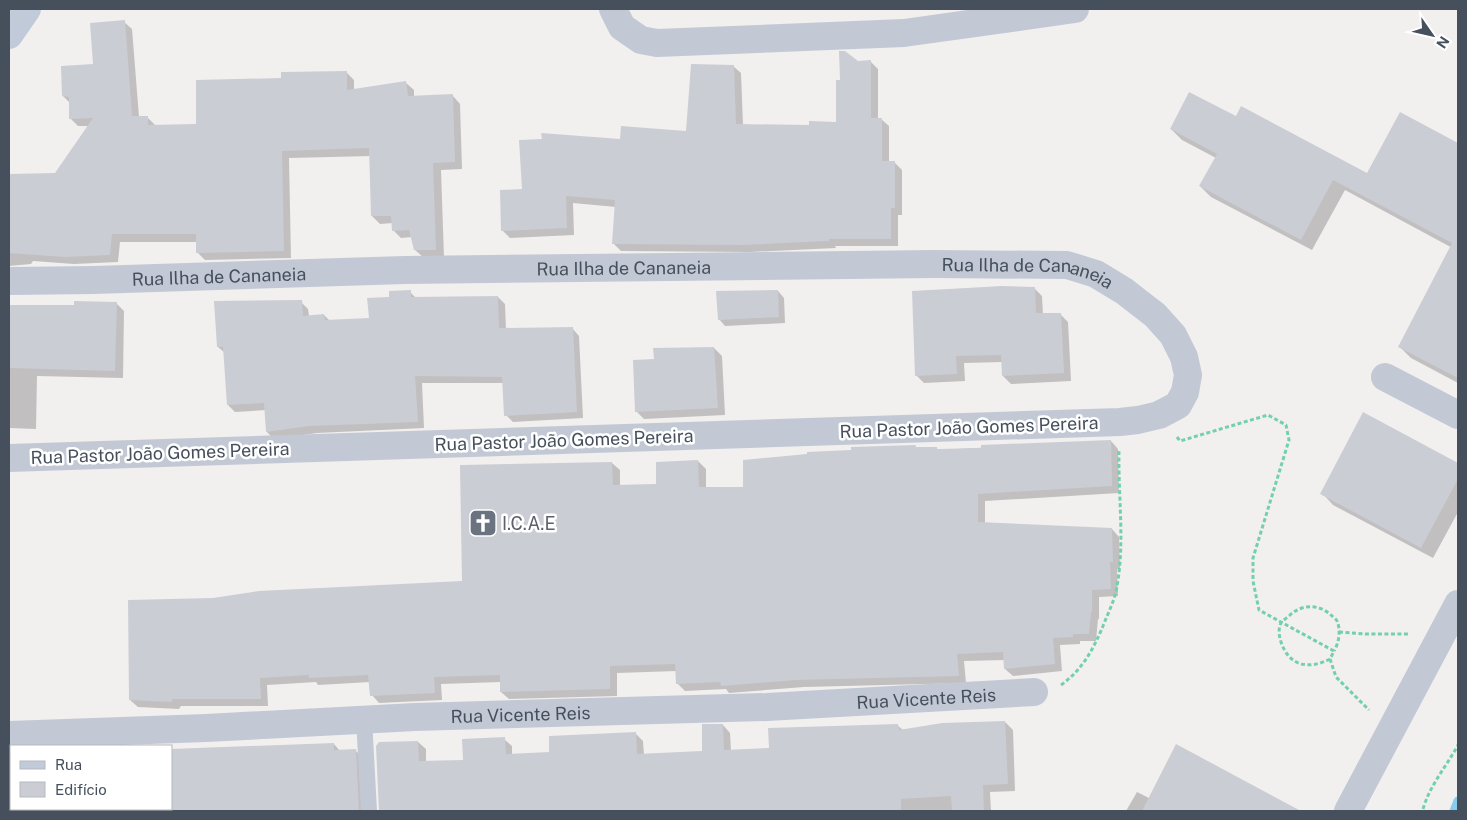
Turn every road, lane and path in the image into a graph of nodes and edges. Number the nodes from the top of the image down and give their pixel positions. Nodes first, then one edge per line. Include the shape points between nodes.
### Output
1 (27, 9) edge
2 (613, 9) edge
3 (1075, 9) edge
4 (9, 35) edge
5 (9, 281) edge
6 (1188, 375) joint
7 (1386, 377) dead end
8 (1159, 415) junction
9 (1458, 415) edge
10 (1120, 422) junction
11 (9, 458) edge
12 (1458, 604) edge
13 (1282, 623) junction
14 (1339, 632) junction
15 (1442, 634) junction
16 (1334, 650) junction
17 (1330, 659) junction
18 (1034, 692) joint
19 (364, 719) junction
20 (1390, 732) junction
21 (9, 735) edge
22 (1458, 745) edge
23 (1423, 809) dead end
24 (369, 811) edge
25 (1348, 811) edge

1 - 4 street
2 - 3 street via 622,28 641,40 657,43 904,33
5 - 6 street, Rua Ilha de Cananeia via 405,270 1067,265 1096,274 1155,315 1176,342
6 - 8 street, Rua Pastor João Gomes Pereira via 1185,392 1178,405
7 - 9 street
8 - 10 street, Rua Pastor João Gomes Pereira
8 - 13 path via 1180,441 1268,415 1286,426 1289,440 1253,558 1253,581 1259,610
10 - 11 street, Rua Pastor João Gomes Pereira
10 - 18 path via 1121,517 1117,587 1096,643 1073,676 1057,688
12 - 15 street
13 - 14 path via 1294,612 1315,607 1337,621
13 - 16 path
13 - 17 path via 1278,635 1292,661 1303,665
14 - 15 path
14 - 16 path via 1339,642
15 - 20 street
16 - 17 path
17 - 20 path via 1336,677
18 - 19 street, Rua Vicente Reis via 767,706
19 - 21 street, Rua Vicente Reis
19 - 24 lane
20 - 25 street
22 - 23 path via 1431,787

